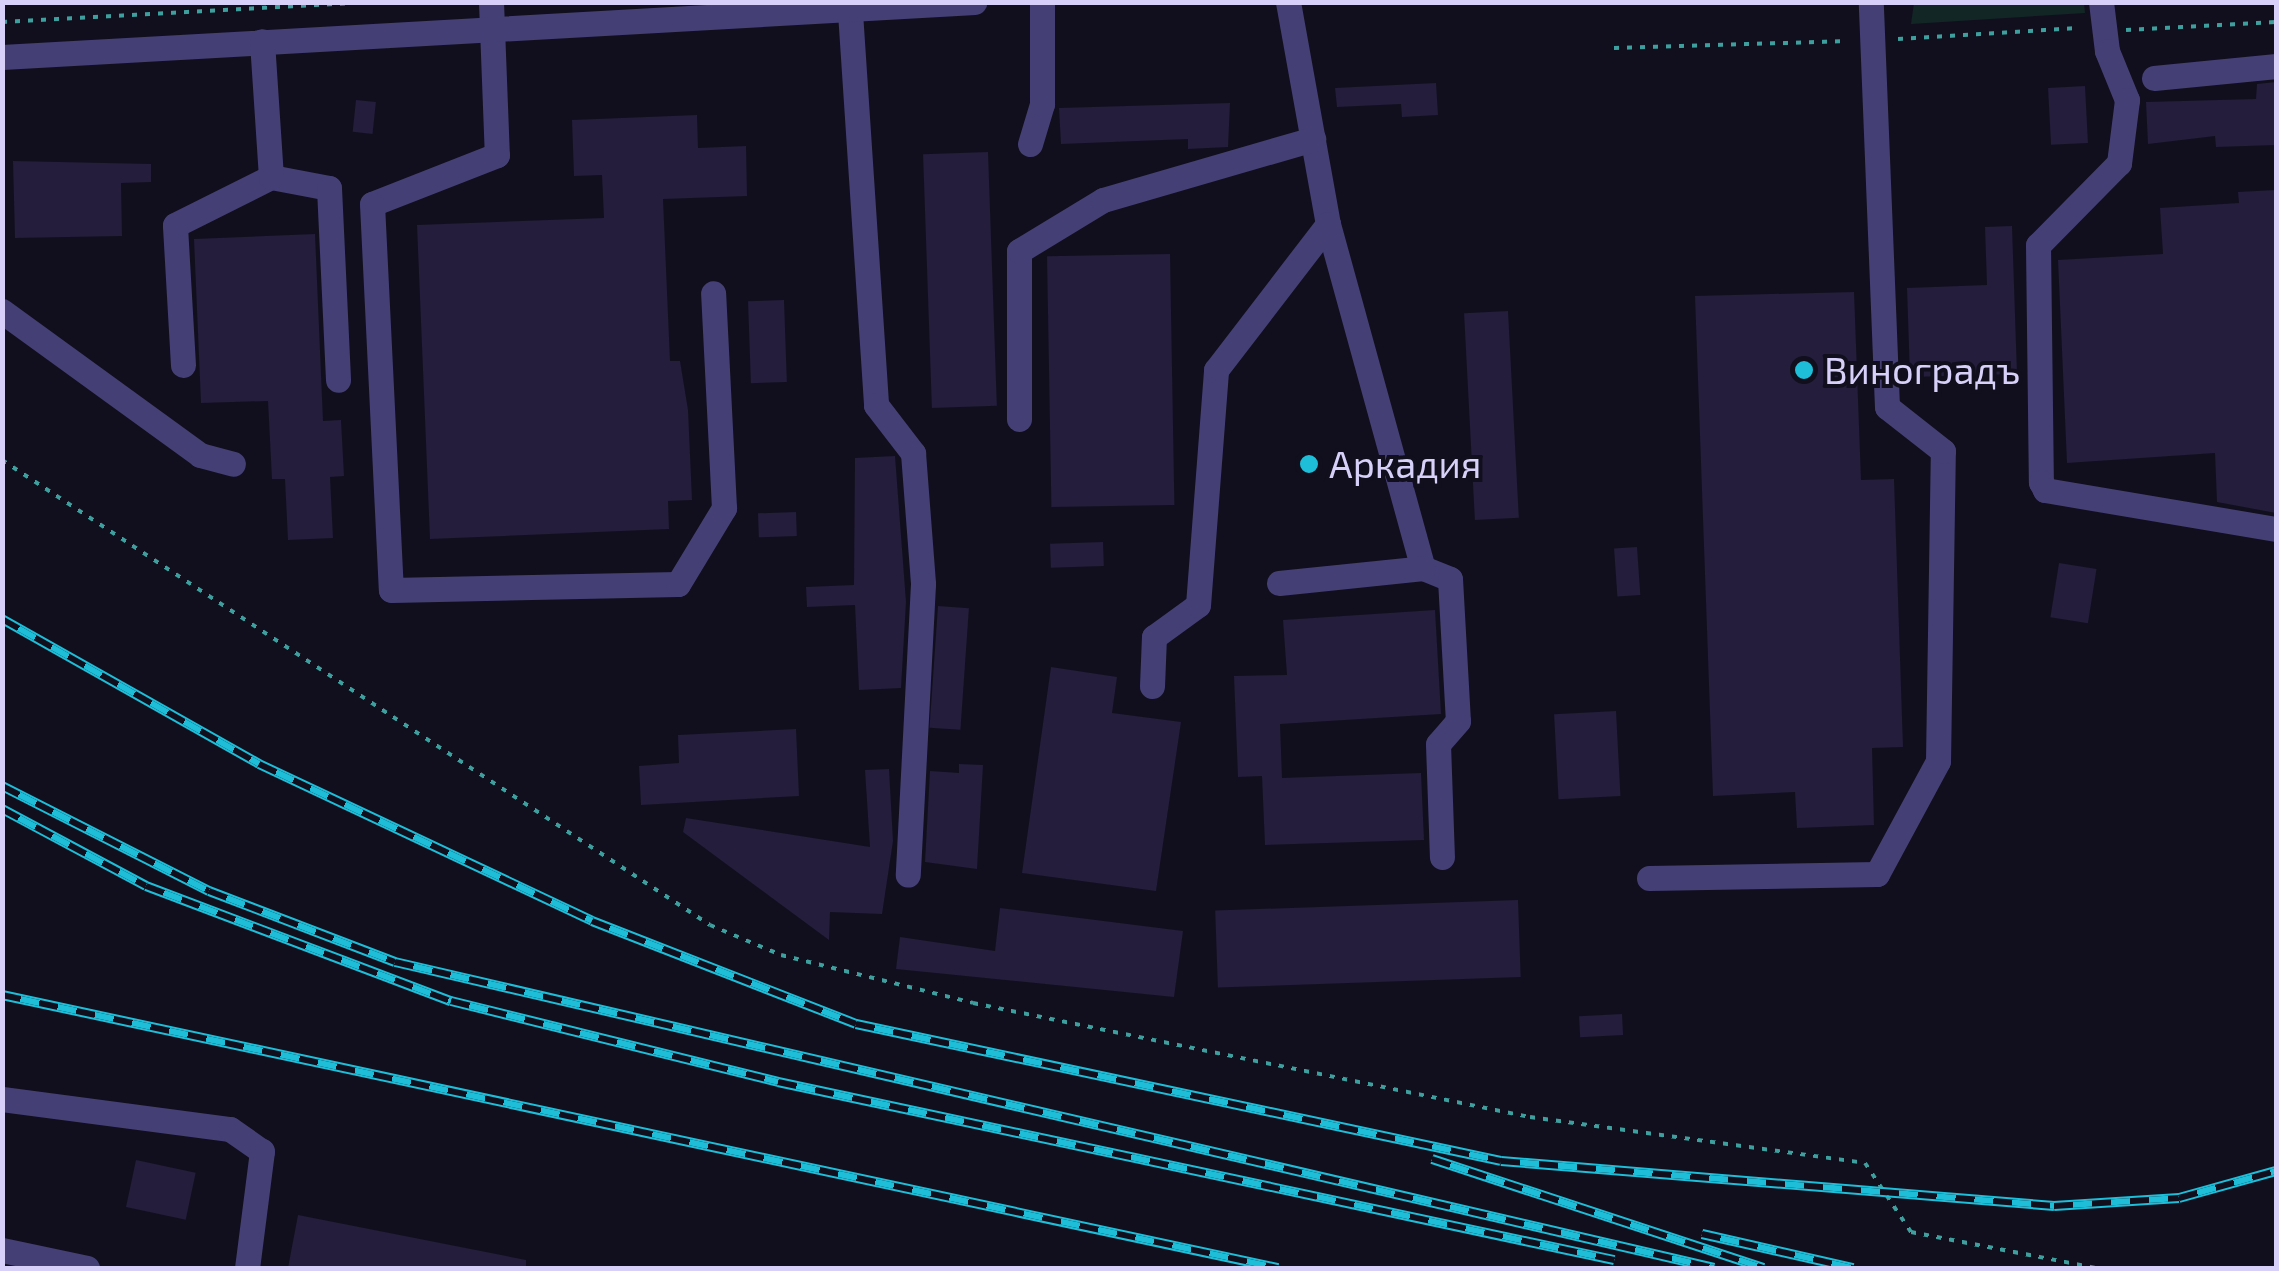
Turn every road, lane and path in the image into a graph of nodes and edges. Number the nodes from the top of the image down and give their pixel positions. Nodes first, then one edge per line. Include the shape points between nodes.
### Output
1 (372, 2) edge
2 (491, 2) edge
3 (974, 2) edge
4 (1042, 2) edge
5 (1288, 2) edge
6 (1872, 2) edge
7 (850, 12) junction
8 (2101, 14) edge
9 (2, 22) edge
10 (2276, 22) edge
11 (494, 34) junction
12 (262, 40) junction
13 (1874, 40) junction
14 (1614, 48) dead end
15 (2, 57) edge
16 (2276, 66) edge
17 (2154, 78) dead end
18 (1313, 139) junction
19 (1030, 144) dead end
20 (271, 177) junction
21 (1328, 224) junction
22 (712, 294) dead end
23 (2, 311) edge
24 (182, 365) dead end
25 (338, 380) dead end
26 (1019, 418) dead end
27 (2, 460) edge
28 (232, 464) dead end
29 (2276, 529) edge
30 (1423, 568) junction
31 (1279, 583) dead end
32 (1152, 686) dead end
33 (1442, 858) dead end
34 (908, 875) dead end
35 (1649, 878) dead end
36 (2, 1099) edge
37 (2, 1250) edge
38 (87, 1268) edge
39 (247, 1268) edge
40 (2096, 1268) edge

1 - 9 path
2 - 11 lane
3 - 7 lane
4 - 19 lane via 1042,104
5 - 18 lane
6 - 13 lane
7 - 11 lane
7 - 34 lane via 876,405 914,452 923,584
8 - 10 path
8 - 13 path
8 - 29 lane via 2127,100 2119,163 2038,245 2042,482 2045,490
11 - 12 lane
11 - 22 lane via 497,155 372,204 391,590 678,584 724,508
12 - 15 lane
12 - 20 lane
13 - 14 path
13 - 35 lane via 1887,407 1943,450 1938,761 1877,874
16 - 17 lane
18 - 21 lane
18 - 26 lane via 1103,200 1019,251
20 - 24 lane via 175,224
20 - 25 lane via 329,188
21 - 30 lane
21 - 32 lane via 1216,370 1198,605 1154,637
23 - 28 lane via 200,455
27 - 40 path via 710,925 782,955 974,1003 1530,1117 1865,1163 1911,1232
30 - 31 lane
30 - 33 lane via 1450,579 1458,721 1438,744
36 - 39 lane via 230,1129 262,1152
37 - 38 lane

